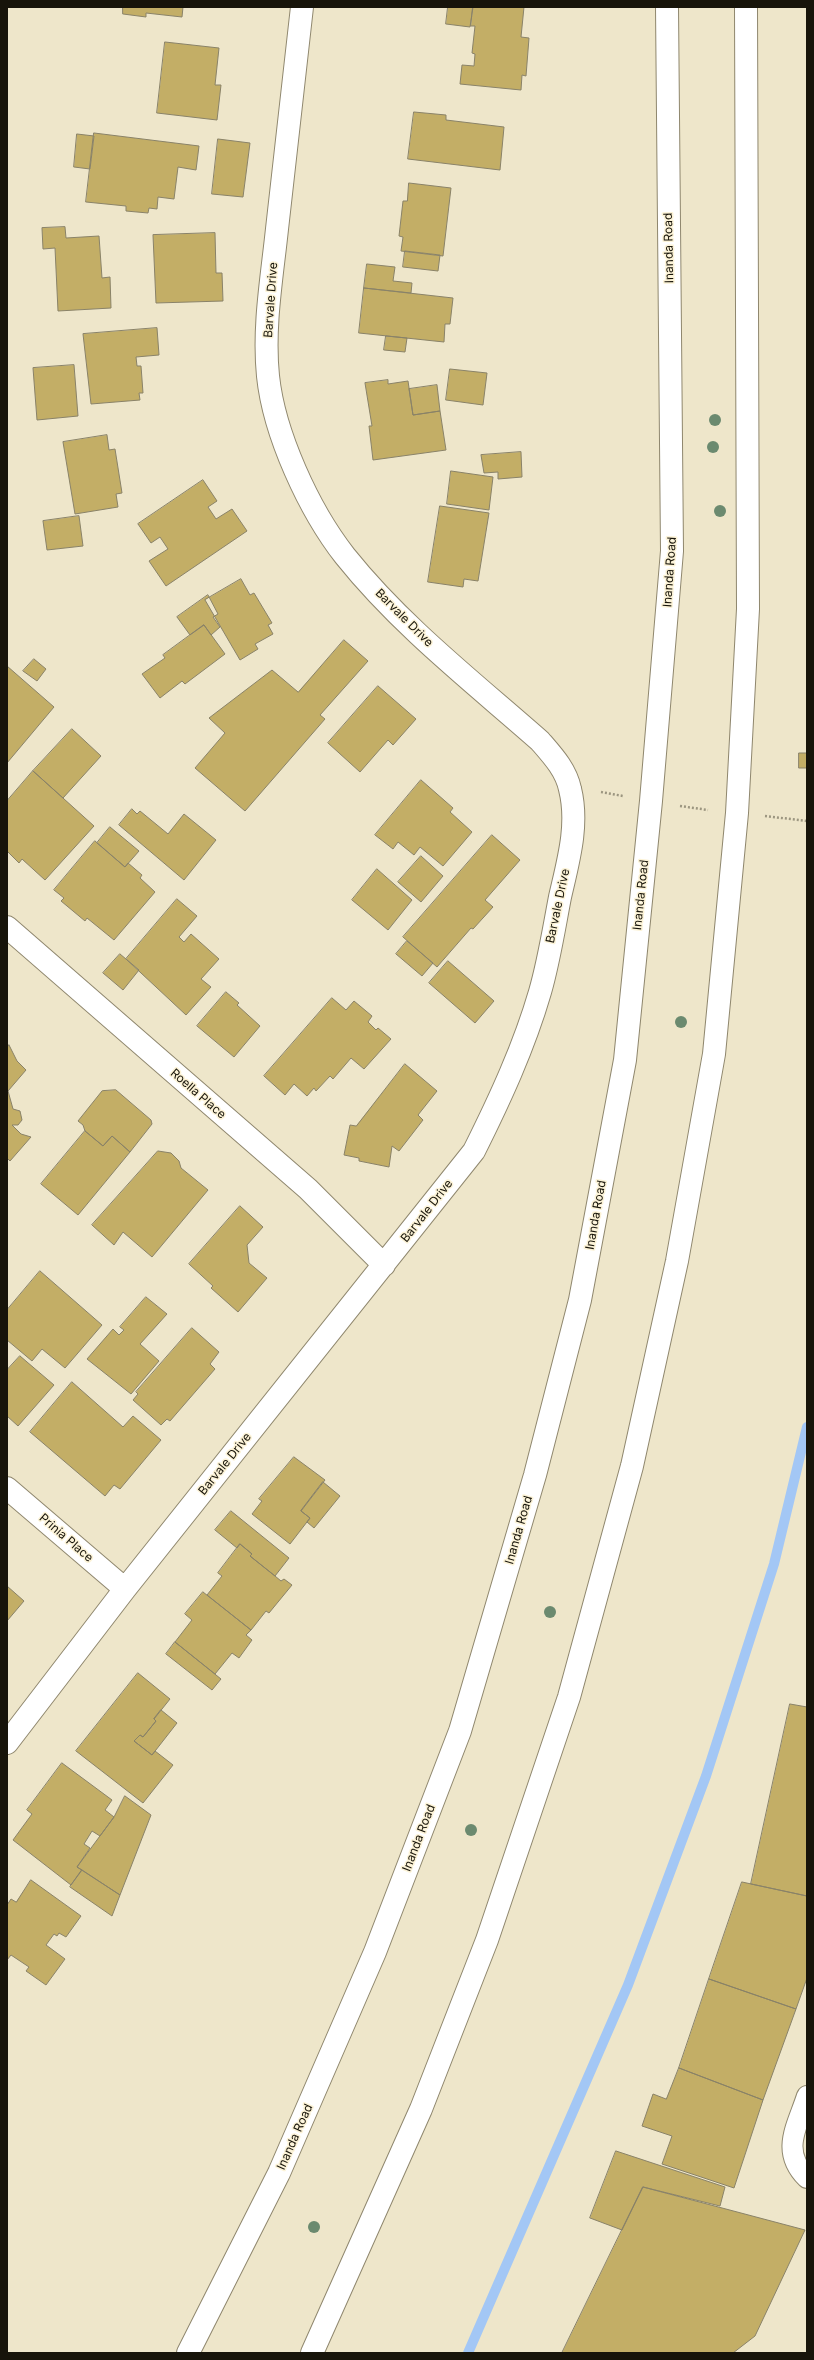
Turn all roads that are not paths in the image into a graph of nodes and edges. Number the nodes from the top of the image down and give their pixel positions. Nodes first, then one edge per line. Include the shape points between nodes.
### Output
1 (302, 7) edge
2 (667, 7) edge
3 (746, 7) edge
4 (7, 928) edge
5 (384, 1265) junction
6 (7, 1488) edge
7 (125, 1589) junction
8 (7, 1743) edge
9 (807, 2096) edge
10 (807, 2178) edge
11 (188, 2353) edge
12 (312, 2353) edge

1 - 5 main road, Barvale Drive via 268,317 268,376 280,430 299,478 344,555 418,634 540,741 565,772 573,805 571,848 540,991 506,1085 474,1151
2 - 11 main road, Inanda Road via 672,551 651,801 624,1060 580,1300 535,1475 460,1731 375,1952 279,2173
3 - 12 main road via 748,609 737,813 714,1054 677,1261 632,1466 569,1697 478,1962 421,2109
4 - 5 main road, Roella Place via 308,1188
5 - 7 main road, Barvale Drive
6 - 7 main road, Prinia Place
7 - 8 main road, Barvale Drive
9 - 10 lane via 790,2146 796,2163

